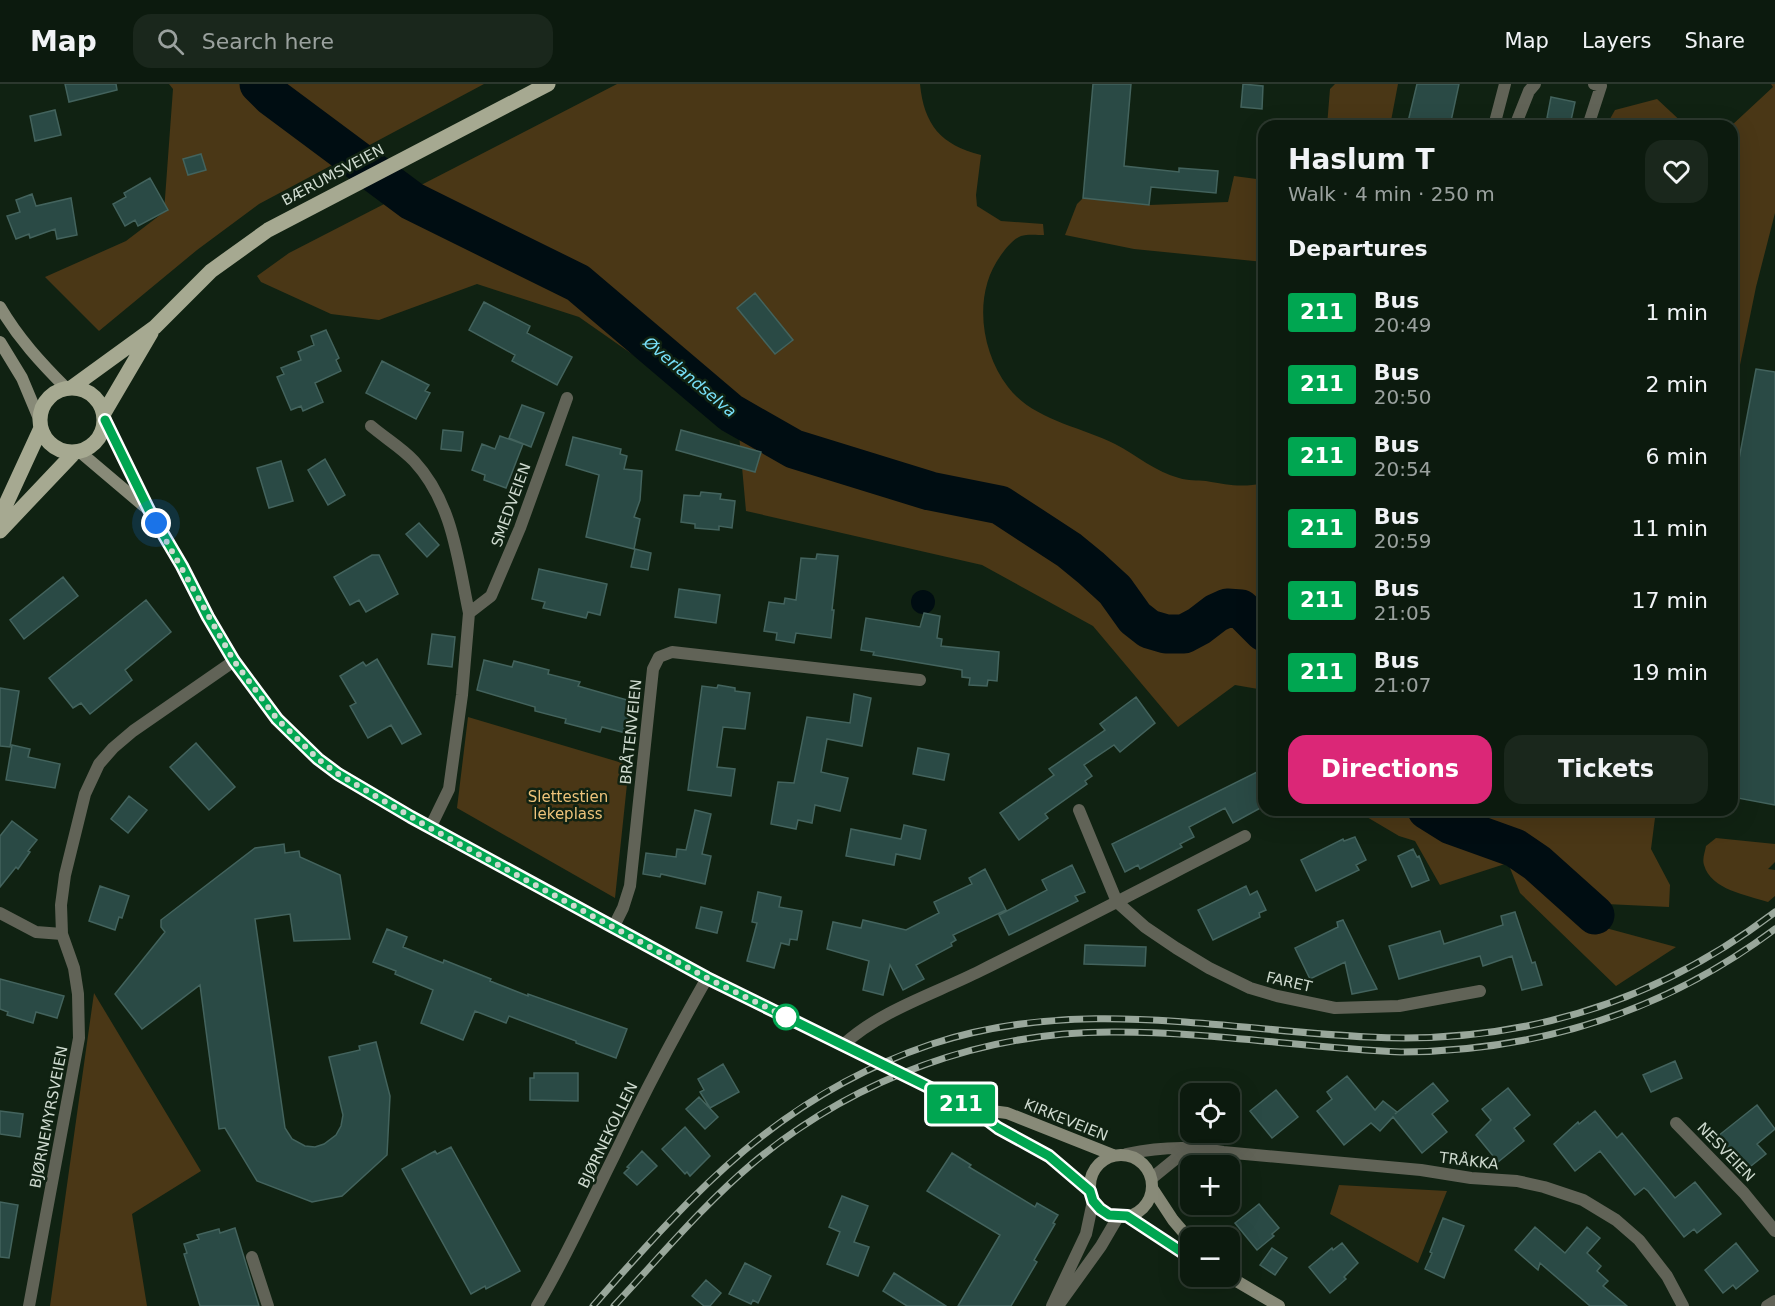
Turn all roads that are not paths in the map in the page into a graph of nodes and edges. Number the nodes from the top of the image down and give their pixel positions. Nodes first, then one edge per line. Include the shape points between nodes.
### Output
1 (548, 84) edge
2 (1506, 84) edge
3 (1535, 84) edge
4 (1599, 85) edge
5 (1496, 120) edge
6 (1517, 120) edge
7 (1590, 120) edge
8 (0, 307) edge
9 (155, 327) junction
10 (0, 342) edge
11 (69, 388) junction
12 (567, 398) dead end
13 (104, 416) junction
14 (40, 425) junction
15 (370, 426) dead end
16 (77, 452) junction
17 (149, 510) junction
18 (0, 524) edge
19 (0, 531) edge
20 (469, 613) junction
21 (234, 661) junction
22 (920, 680) dead end
23 (1079, 810) dead end
24 (430, 828) junction
25 (1245, 836) dead end
26 (1117, 902) junction
27 (0, 913) edge
28 (613, 928) junction
29 (62, 934) junction
30 (707, 978) junction
31 (1480, 991) dead end
32 (843, 1045) junction
33 (973, 1109) junction
34 (1676, 1123) dead end
35 (1202, 1148) junction
36 (1120, 1154) junction
37 (1152, 1183) junction
38 (1092, 1196) junction
39 (1122, 1217) junction
40 (1180, 1228) edge
41 (1775, 1231) edge
42 (1180, 1251) edge
43 (252, 1257) dead end
44 (1240, 1282) edge
45 (1775, 1301) edge
46 (29, 1306) edge
47 (268, 1306) edge
48 (537, 1306) edge
49 (1052, 1306) edge
50 (1057, 1306) edge
51 (1279, 1306) edge
52 (1683, 1306) edge
53 (1767, 1306) edge

1 - 9 main road, BÆRUMSVEIEN via 268,230 211,271
2 - 5 street
3 - 6 street
4 - 7 street
8 - 11 main road via 29,350
9 - 11 main road, BÆRUMSVEIEN
9 - 13 main road, BÆRUMSVEIEN
10 - 14 main road via 22,378
11 - 13 main road via 92,394
11 - 14 main road via 47,400 41,410
12 - 20 street, SMEDVEIEN via 491,596
13 - 16 main road via 98,440
13 - 17 main road, KIRKEVEIEN
14 - 16 main road via 53,446
14 - 18 main road
15 - 20 street via 414,462 437,496 453,534
16 - 17 main road, KIRKEVEIEN
16 - 19 main road
17 - 21 main road, KIRKEVEIEN
20 - 24 street via 451,780
21 - 24 main road, KIRKEVEIEN via 277,719 318,759
21 - 29 street, BJØRNEMYRSVEIEN via 133,732 99,764 85,794 65,875
22 - 28 street, BRÅTENVEIEN via 672,652 659,657 653,669 630,886
23 - 26 street, FARET
24 - 28 main road, KIRKEVEIEN
25 - 26 street
26 - 31 street, FARET via 1145,927 1209,968 1277,996 1335,1008 1388,1006
26 - 32 street via 889,1013
27 - 29 street via 36,932
28 - 30 main road, KIRKEVEIEN
29 - 46 street, BJØRNEMYRSVEIEN via 74,968 79,1038
30 - 32 main road, KIRKEVEIEN
30 - 48 street, BJØRNEKOLLEN
32 - 33 main road, KIRKEVEIEN
33 - 36 main road, KIRKEVEIEN via 1007,1113
33 - 38 main road, KIRKEVEIEN via 998,1128 1049,1156
34 - 41 street, NESVEIEN
35 - 36 street, TRÅKKA via 1154,1148
35 - 37 street via 1179,1156
35 - 52 street, TRÅKKA via 1544,1187 1582,1200 1616,1220 1639,1240 1667,1276
36 - 37 main road via 1138,1159 1147,1167
36 - 38 main road via 1102,1160 1093,1170
37 - 39 main road via 1150,1199 1143,1208
37 - 40 main road
38 - 39 main road via 1100,1209
38 - 49 street via 1086,1234
39 - 42 main road
39 - 50 street
43 - 47 street
44 - 51 main road
45 - 53 street

